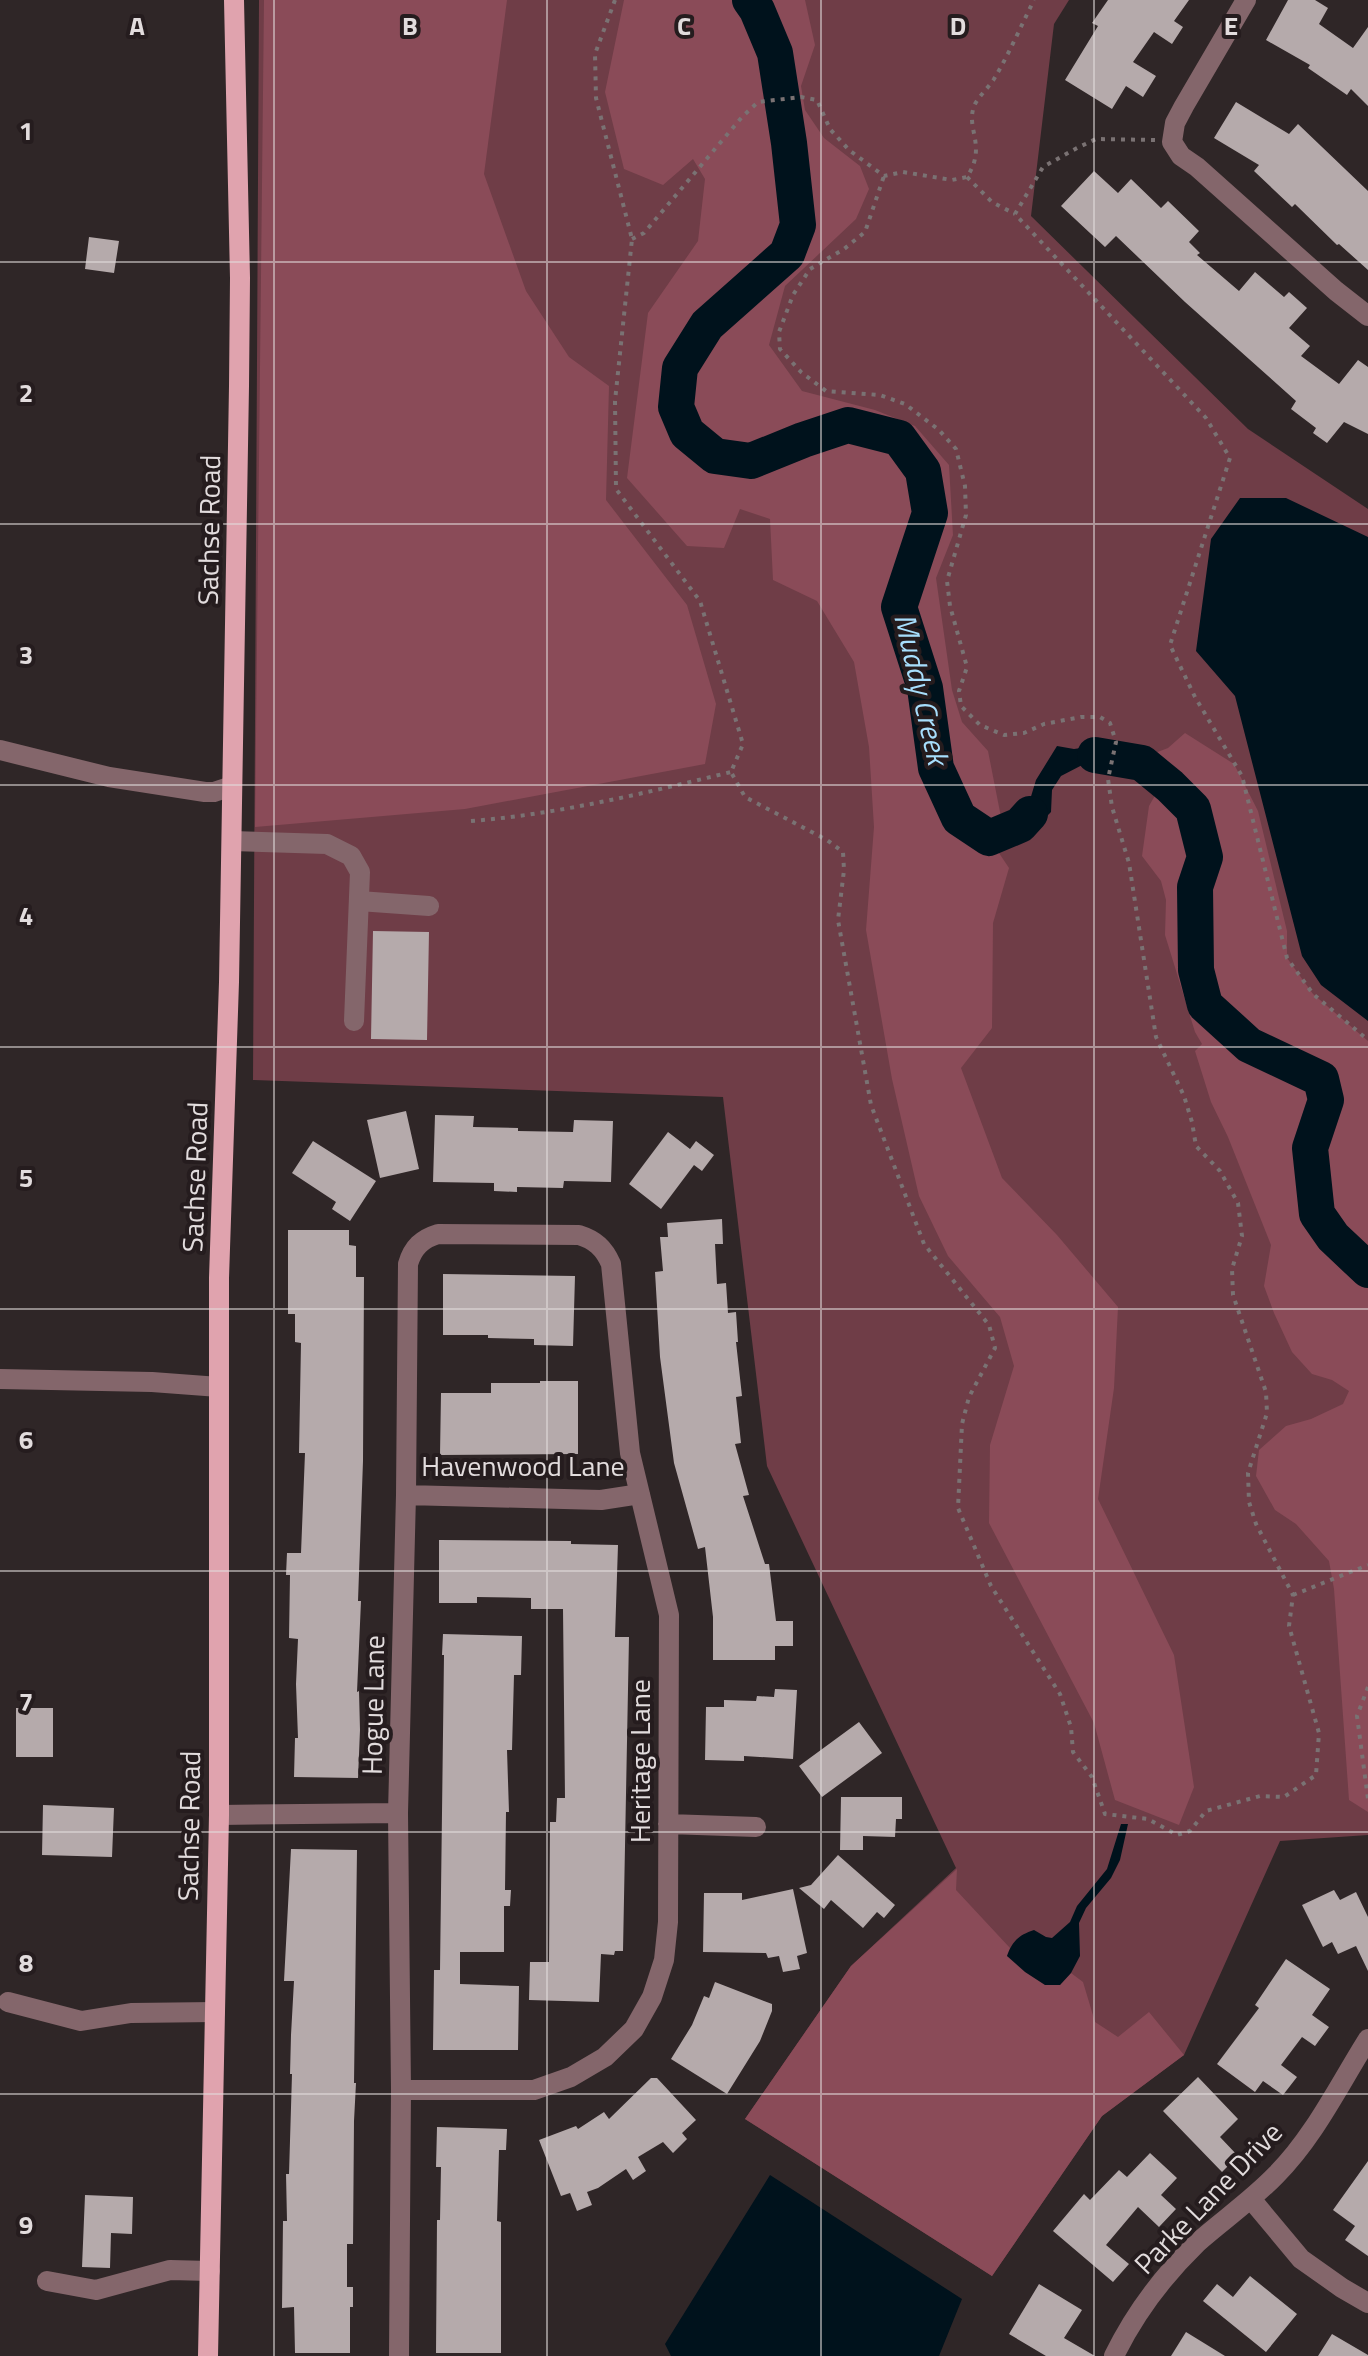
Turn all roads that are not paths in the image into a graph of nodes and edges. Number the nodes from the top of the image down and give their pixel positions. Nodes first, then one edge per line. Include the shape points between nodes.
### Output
1 (234, 0) edge
2 (1246, 0) edge
3 (1368, 316) edge
4 (0, 750) edge
5 (232, 786) junction
6 (232, 841) junction
7 (359, 901) junction
8 (429, 906) dead end
9 (354, 1021) dead end
10 (599, 1245) joint
11 (0, 1379) edge
12 (219, 1387) junction
13 (640, 1494) junction
14 (406, 1495) junction
15 (398, 1813) junction
16 (219, 1815) junction
17 (668, 1824) junction
18 (756, 1827) dead end
19 (8, 2002) dead end
20 (215, 2012) junction
21 (1368, 2039) edge
22 (401, 2090) junction
23 (1251, 2199) junction
24 (210, 2271) junction
25 (47, 2281) dead end
26 (1368, 2303) edge
27 (208, 2356) edge
28 (399, 2356) edge
29 (1114, 2356) edge

1 - 5 main road, Sachse Road via 240,293
2 - 3 street via 1175,123 1172,142 1181,156
4 - 5 street via 109,777 205,792
5 - 6 main road, Sachse Road
6 - 7 street via 327,844 351,856 360,872
6 - 12 main road, Sachse Road
7 - 8 street
7 - 9 street
10 - 13 street, Heritage Lane via 611,1264 630,1453
10 - 14 street, Hogue Lane via 579,1235 449,1234 427,1237 411,1253
11 - 12 street
12 - 16 main road, Sachse Road
13 - 14 street, Havenwood Lane via 601,1500
13 - 17 street, Heritage Lane via 669,1615
14 - 15 street, Hogue Lane
15 - 16 street
15 - 22 street, Hogue Lane
16 - 20 main road, Sachse Road
17 - 18 street
17 - 22 street, Heritage Lane via 664,1960 634,2029 605,2057 534,2090
19 - 20 street via 81,2021 131,2013
20 - 24 main road, Sachse Road
21 - 23 street, Parke Lane Drive via 1302,2145
22 - 28 street, Hogue Lane
23 - 26 street via 1301,2259
23 - 29 street, Parke Lane Drive via 1172,2270
24 - 25 street via 170,2270 96,2290
24 - 27 main road, Sachse Road

